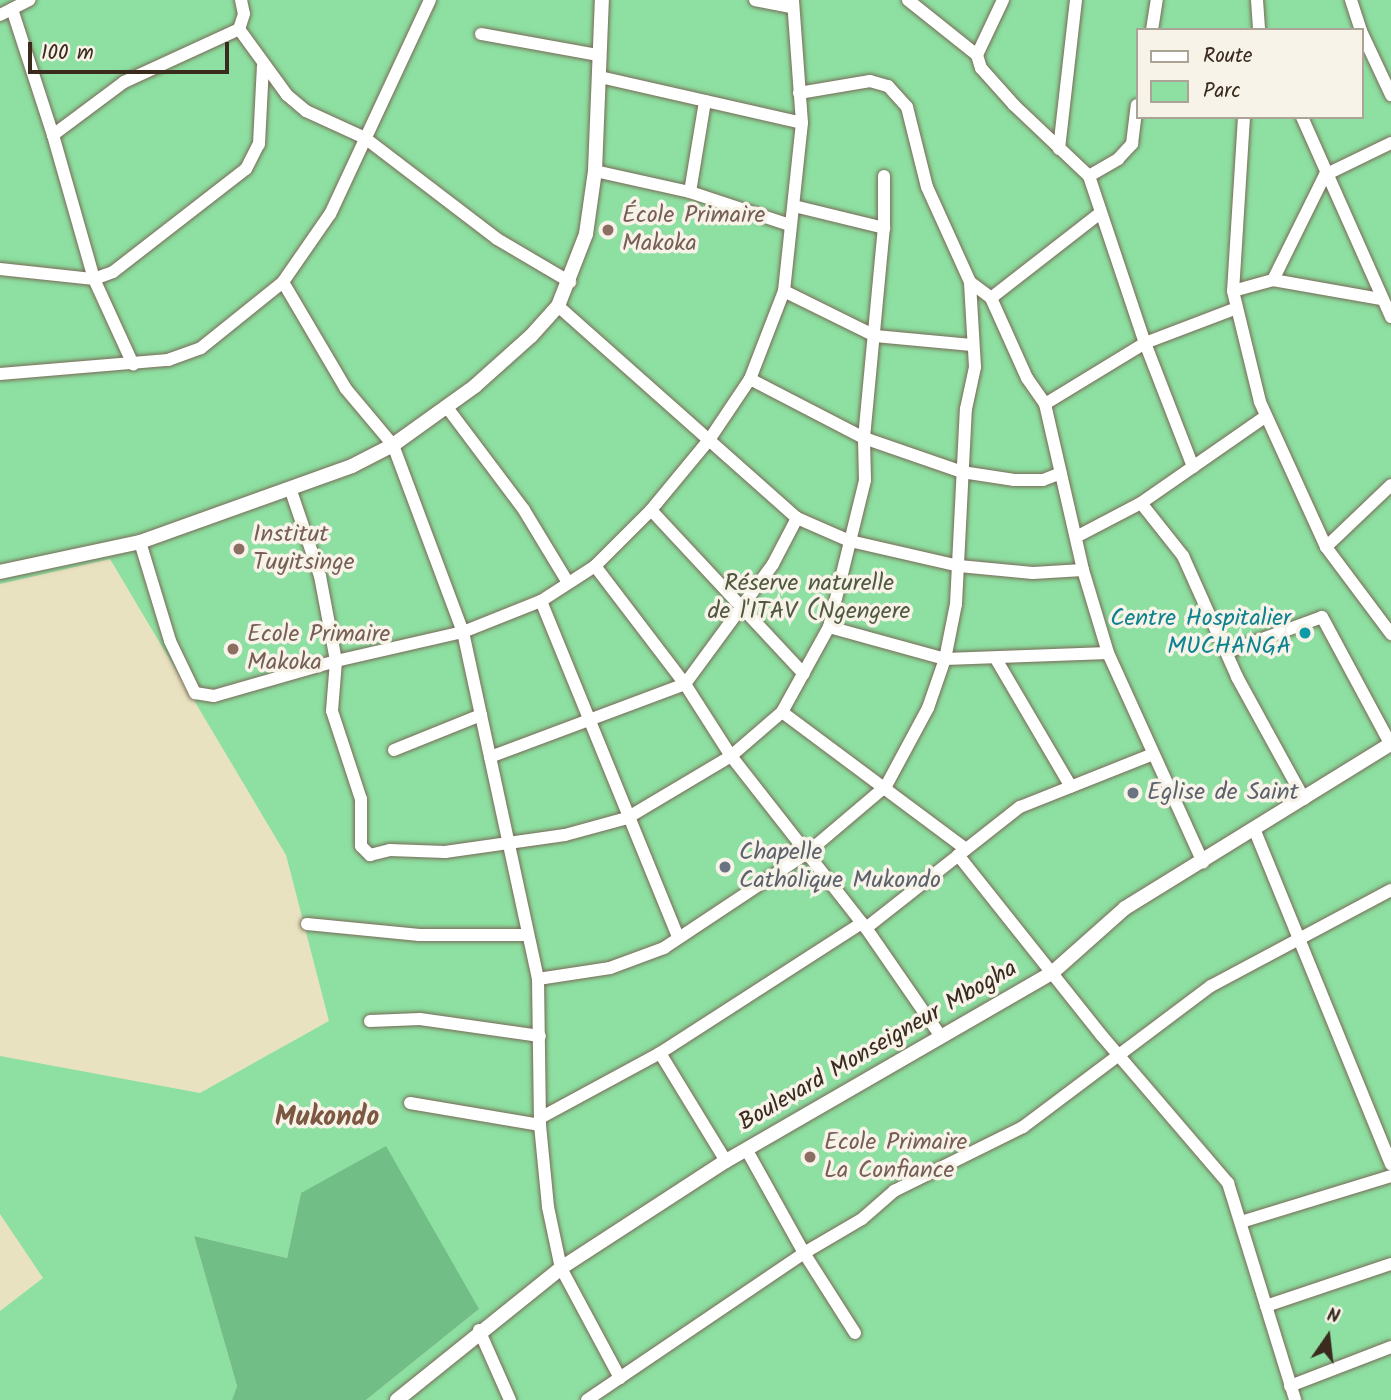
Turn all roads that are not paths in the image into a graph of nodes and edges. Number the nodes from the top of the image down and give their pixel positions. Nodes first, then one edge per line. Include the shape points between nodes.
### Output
1 (29, 0) edge
2 (241, 0) edge
3 (430, 0) edge
4 (601, 0) edge
5 (755, 0) edge
6 (908, 0) edge
7 (1003, 0) edge
8 (1076, 0) edge
9 (1157, 0) edge
10 (1257, 0) edge
11 (1350, 0) edge
12 (792, 4) edge
13 (12, 9) junction
14 (0, 15) edge
15 (1152, 28) edge
16 (1259, 28) edge
17 (1360, 28) edge
18 (239, 29) junction
19 (481, 34) dead end
20 (1363, 34) edge
21 (598, 55) junction
22 (977, 55) junction
23 (263, 66) junction
24 (600, 77) junction
25 (799, 93) junction
26 (1391, 95) edge
27 (705, 101) junction
28 (1136, 113) edge
29 (1244, 119) edge
30 (1302, 119) edge
31 (802, 123) junction
32 (53, 135) junction
33 (365, 138) junction
34 (1391, 143) edge
35 (1059, 149) junction
36 (595, 171) junction
37 (1325, 175) junction
38 (884, 176) dead end
39 (1090, 176) junction
40 (690, 192) junction
41 (794, 206) junction
42 (1100, 213) junction
43 (790, 225) junction
44 (884, 228) junction
45 (0, 269) edge
46 (94, 278) junction
47 (1273, 280) junction
48 (283, 282) junction
49 (570, 282) junction
50 (970, 282) junction
51 (784, 291) junction
52 (1233, 291) junction
53 (991, 298) junction
54 (1381, 299) junction
55 (558, 306) junction
56 (1237, 308) junction
57 (1391, 317) edge
58 (875, 336) junction
59 (1145, 343) junction
60 (972, 345) junction
61 (133, 364) junction
62 (0, 374) edge
63 (750, 379) junction
64 (1045, 404) junction
65 (446, 406) junction
66 (1266, 416) junction
67 (864, 438) junction
68 (709, 440) junction
69 (393, 445) junction
70 (1193, 467) junction
71 (962, 472) junction
72 (1062, 473) junction
73 (1391, 485) edge
74 (290, 488) junction
75 (1141, 503) junction
76 (651, 510) junction
77 (797, 518) junction
78 (1076, 537) junction
79 (850, 541) junction
80 (140, 542) junction
81 (1326, 547) junction
82 (595, 566) junction
83 (959, 566) junction
84 (1083, 570) junction
85 (0, 572) edge
86 (567, 581) junction
87 (541, 601) junction
88 (742, 607) junction
89 (829, 627) junction
90 (463, 632) junction
91 (1391, 634) edge
92 (1227, 652) junction
93 (1108, 653) junction
94 (945, 659) junction
95 (996, 659) junction
96 (336, 660) junction
97 (804, 674) junction
98 (685, 684) junction
99 (782, 712) junction
100 (481, 715) junction
101 (593, 722) junction
102 (1391, 745) edge
103 (394, 750) dead end
104 (1151, 755) junction
105 (731, 756) junction
106 (490, 757) junction
107 (886, 786) junction
108 (1071, 787) junction
109 (1304, 799) junction
110 (627, 818) junction
111 (1255, 831) junction
112 (510, 844) junction
113 (962, 852) junction
114 (807, 853) junction
115 (1202, 862) junction
116 (1391, 890) edge
117 (307, 924) dead end
118 (864, 925) junction
119 (526, 935) junction
120 (678, 936) junction
121 (1298, 941) junction
122 (1053, 972) junction
123 (538, 979) junction
124 (370, 1021) dead end
125 (939, 1034) junction
126 (540, 1036) junction
127 (660, 1053) junction
128 (1118, 1053) junction
129 (410, 1103) dead end
130 (540, 1121) junction
131 (746, 1149) junction
132 (726, 1161) junction
133 (1391, 1164) edge
134 (1391, 1176) edge
135 (1241, 1222) junction
136 (804, 1253) junction
137 (1391, 1264) edge
138 (561, 1268) junction
139 (1266, 1306) junction
140 (479, 1330) junction
141 (855, 1333) dead end
142 (1391, 1347) edge
143 (620, 1378) junction
144 (1290, 1386) junction
145 (397, 1400) edge
146 (510, 1400) edge
147 (587, 1400) edge
148 (1295, 1400) edge

1 - 13 street
2 - 18 street via 244,13
3 - 33 street
4 - 21 street
5 - 12 street
6 - 22 street
7 - 22 street
8 - 35 street
9 - 15 street
10 - 16 street
11 - 17 street
12 - 25 street
13 - 14 street
13 - 32 street
18 - 23 street
18 - 32 street via 124,82
19 - 21 street
20 - 26 street
21 - 24 street
22 - 35 street via 981,68
23 - 33 street via 306,111
23 - 46 street via 259,144 246,169 113,272
24 - 27 street
24 - 36 street
25 - 31 street
25 - 50 street via 870,82 895,91 916,130 927,187
27 - 31 street
27 - 40 street
28 - 39 street via 1132,144
29 - 52 street
30 - 37 street
31 - 41 street
32 - 46 street
33 - 48 street via 330,214
33 - 49 street via 497,239
34 - 37 street
35 - 39 street
36 - 40 street
36 - 49 street via 586,234
37 - 47 street
37 - 54 street
38 - 44 street
39 - 42 street
40 - 43 street
41 - 43 street
41 - 44 street
42 - 53 street
42 - 59 street
43 - 51 street
44 - 58 street
45 - 46 street
46 - 61 street
47 - 52 street
47 - 54 street
48 - 61 street via 201,348 168,360
48 - 69 street via 346,389
49 - 55 street
50 - 53 street
50 - 60 street
51 - 58 street
51 - 63 street
52 - 56 street
53 - 64 street via 1027,378
54 - 57 street
55 - 65 street via 531,337
55 - 68 street
56 - 59 street
56 - 66 street
58 - 60 street
58 - 67 street
59 - 64 street
59 - 70 street
60 - 71 street via 975,367 966,409
61 - 62 street
63 - 67 street
63 - 68 street
64 - 72 street
65 - 69 street
65 - 86 street via 524,510
66 - 70 street
66 - 81 street
67 - 71 street
67 - 79 street via 864,480
68 - 76 street
68 - 77 street
69 - 74 street via 352,466
69 - 90 street
70 - 75 street
71 - 72 street via 1014,480 1043,480
71 - 83 street
72 - 78 street
73 - 81 street
74 - 80 street
74 - 96 street via 320,576
75 - 78 street
75 - 92 street via 1183,556
76 - 82 street
76 - 88 street
77 - 79 street
77 - 88 street
78 - 84 street
79 - 83 street
79 - 89 street
80 - 85 street
80 - 96 street via 170,641 195,692 214,696
81 - 91 street
82 - 86 street
82 - 98 street
83 - 84 street via 1033,572
83 - 94 street
84 - 93 street
86 - 87 street
87 - 90 street
87 - 101 street
88 - 97 street
88 - 98 street
89 - 94 street
89 - 97 street
90 - 96 street
90 - 100 street
92 - 102 street via 1322,617
92 - 109 street
93 - 95 street
93 - 104 street
94 - 95 street
94 - 107 street via 916,732
95 - 108 street
96 - 112 street via 332,711 361,799 361,846 370,855
97 - 99 street
98 - 101 street
98 - 105 street
99 - 105 street
99 - 107 street
100 - 103 street
100 - 106 street
101 - 106 street
101 - 110 street via 623,796
102 - 109 street, Boulevard Monseigneur Mbogha
104 - 108 street
104 - 115 street
105 - 110 street
105 - 114 street
106 - 112 street
107 - 113 street
107 - 114 street
108 - 113 street via 1020,807
109 - 111 street, Boulevard Monseigneur Mbogha
110 - 112 street via 604,828
110 - 120 street
111 - 115 street, Boulevard Monseigneur Mbogha
111 - 121 street
112 - 119 street
113 - 118 street
113 - 122 street
114 - 118 street
114 - 120 street
115 - 122 street, Boulevard Monseigneur Mbogha via 1125,908
116 - 121 street
117 - 119 street via 419,935
118 - 125 street
118 - 127 street
119 - 123 street
120 - 123 street via 639,959
121 - 128 street via 1211,986
121 - 133 street
122 - 125 street, Boulevard Monseigneur Mbogha
122 - 128 street
123 - 126 street
124 - 126 street via 420,1019
125 - 131 street, Boulevard Monseigneur Mbogha
126 - 130 street
127 - 130 street
127 - 132 street
128 - 135 street via 1219,1170
128 - 136 street via 1023,1127 894,1191 862,1219
129 - 130 street
130 - 138 street via 548,1207
131 - 132 street, Boulevard Monseigneur Mbogha
131 - 136 street
132 - 138 street, Boulevard Monseigneur Mbogha
134 - 135 street
135 - 139 street
136 - 141 street
136 - 143 street
137 - 139 street
138 - 140 street, Boulevard Monseigneur Mbogha
138 - 143 street
139 - 144 street
140 - 145 street, Boulevard Monseigneur Mbogha
140 - 146 street
142 - 144 street
143 - 147 street
144 - 148 street

